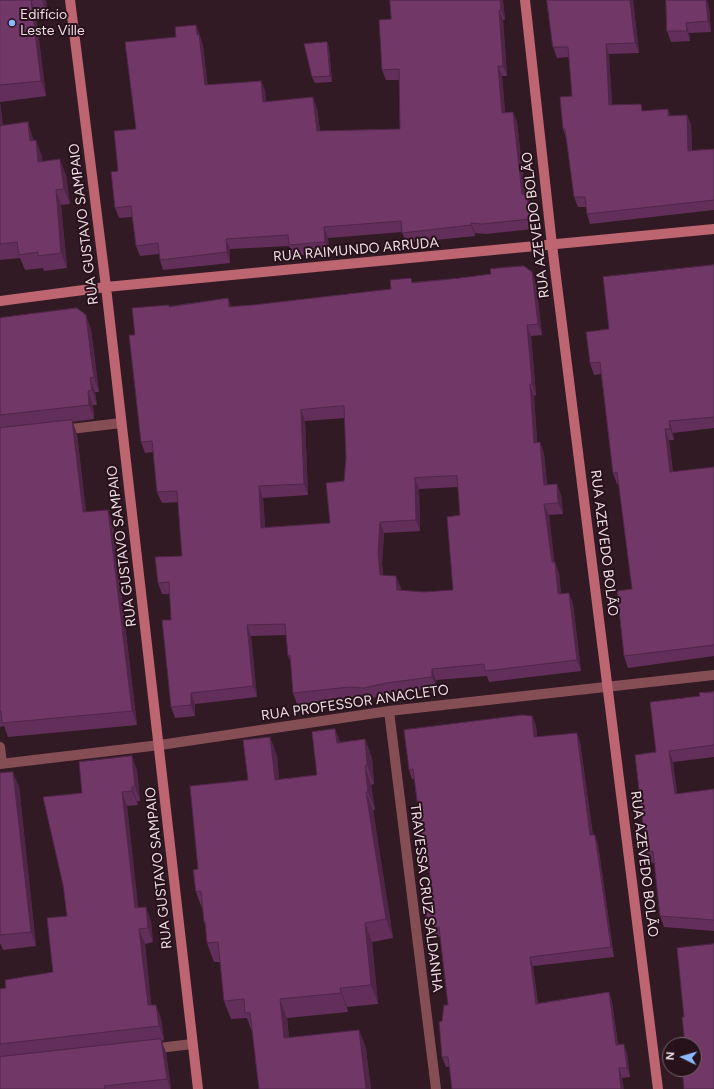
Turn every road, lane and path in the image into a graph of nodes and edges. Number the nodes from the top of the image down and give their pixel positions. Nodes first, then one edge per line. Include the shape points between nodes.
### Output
1 (70, 0) edge
2 (525, 0) edge
3 (714, 229) edge
4 (552, 246) junction
5 (106, 287) junction
6 (0, 301) edge
7 (121, 423) junction
8 (53, 431) edge
9 (714, 675) edge
10 (608, 686) junction
11 (389, 711) junction
12 (160, 745) junction
13 (0, 747) edge
14 (1, 764) edge
15 (192, 1044) junction
16 (138, 1050) edge
17 (198, 1089) edge
18 (436, 1089) edge
19 (658, 1089) edge

1 - 5 street, RUA GUSTAVO SAMPAIO
2 - 4 street, RUA AZEVEDO BOLÃO
3 - 4 street, RUA RAIMUNDO ARRUDA
4 - 5 street, RUA RAIMUNDO ARRUDA
4 - 10 street, RUA AZEVEDO BOLÃO
5 - 6 street, RUA RAIMUNDO ARRUDA
5 - 7 street, RUA GUSTAVO SAMPAIO
7 - 8 street
7 - 12 street, RUA GUSTAVO SAMPAIO
9 - 10 street, RUA PROFESSOR ANACLETO
10 - 11 street, RUA PROFESSOR ANACLETO
10 - 19 street, RUA AZEVEDO BOLÃO
11 - 12 street, RUA PROFESSOR ANACLETO
11 - 18 street, TRAVESSA CRUZ SALDANHA
12 - 14 street, RUA PROFESSOR ANACLETO
12 - 15 street, RUA GUSTAVO SAMPAIO
13 - 14 street
15 - 16 street
15 - 17 street, RUA GUSTAVO SAMPAIO

